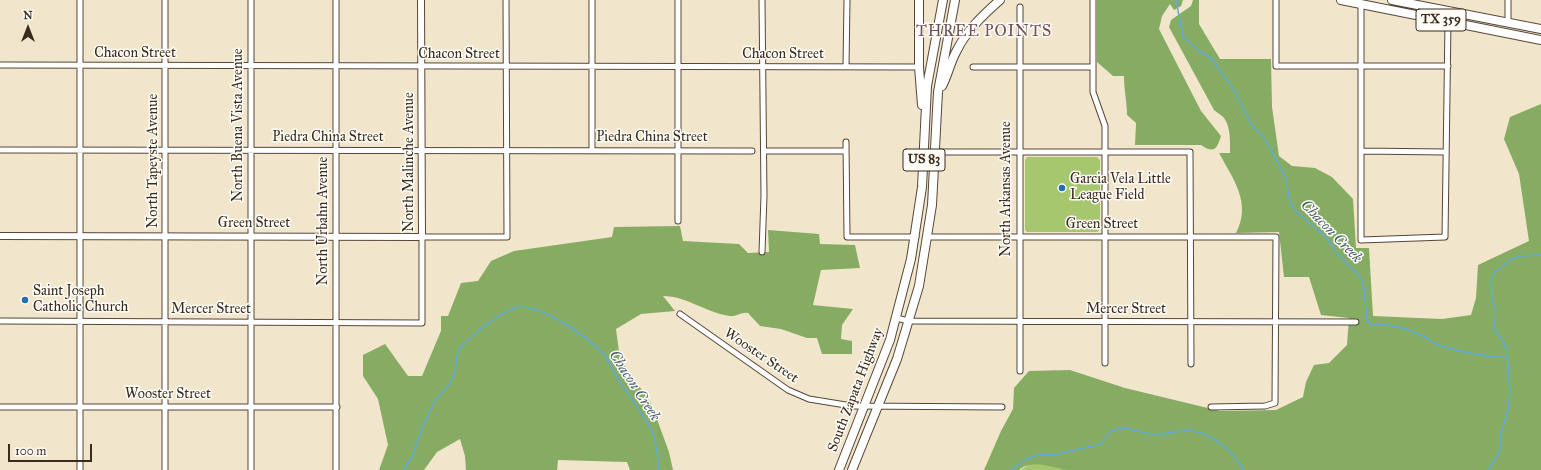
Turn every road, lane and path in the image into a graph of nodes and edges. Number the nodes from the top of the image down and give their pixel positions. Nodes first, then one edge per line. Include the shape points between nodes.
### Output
1 (80, 0) edge
2 (165, 0) edge
3 (251, 0) edge
4 (336, 0) edge
5 (421, 0) edge
6 (506, 0) edge
7 (592, 0) edge
8 (678, 0) edge
9 (762, 0) edge
10 (847, 0) edge
11 (919, 0) edge
12 (943, 0) edge
13 (955, 0) edge
14 (1000, 0) edge
15 (1093, 0) edge
16 (1276, 0) edge
17 (1341, 0) edge
18 (1392, 0) edge
19 (1508, 0) edge
20 (1361, 4) junction
21 (1020, 7) dead end
22 (1395, 11) junction
23 (1448, 21) junction
24 (1508, 23) junction
25 (1541, 29) edge
26 (1541, 40) edge
27 (0, 65) edge
28 (80, 66) junction
29 (166, 66) junction
30 (251, 66) junction
31 (336, 66) junction
32 (1448, 66) junction
33 (422, 67) junction
34 (507, 67) junction
35 (592, 67) junction
36 (678, 67) junction
37 (761, 67) junction
38 (846, 67) junction
39 (918, 67) junction
40 (973, 67) dead end
41 (1092, 67) junction
42 (1361, 67) junction
43 (1019, 68) junction
44 (938, 92) junction
45 (924, 137) junction
46 (846, 142) dead end
47 (0, 150) edge
48 (80, 150) junction
49 (166, 150) junction
50 (251, 150) junction
51 (337, 150) junction
52 (422, 150) junction
53 (508, 150) junction
54 (592, 150) junction
55 (678, 150) junction
56 (752, 150) dead end
57 (764, 150) junction
58 (846, 151) junction
59 (1361, 151) junction
60 (936, 152) junction
61 (1019, 152) junction
62 (1105, 152) junction
63 (1446, 152) junction
64 (678, 221) dead end
65 (0, 236) edge
66 (80, 236) junction
67 (166, 236) junction
68 (251, 236) junction
69 (336, 236) junction
70 (422, 236) junction
71 (916, 237) junction
72 (928, 237) junction
73 (1020, 237) junction
74 (1105, 237) junction
75 (1190, 237) junction
76 (762, 252) dead end
77 (680, 314) dead end
78 (896, 318) junction
79 (0, 321) edge
80 (909, 321) junction
81 (80, 322) junction
82 (165, 322) junction
83 (251, 322) junction
84 (1019, 322) junction
85 (1105, 322) junction
86 (1356, 322) dead end
87 (336, 323) junction
88 (422, 323) joint
89 (1190, 323) junction
90 (1276, 323) junction
91 (1105, 364) dead end
92 (1191, 364) dead end
93 (1020, 371) dead end
94 (0, 407) edge
95 (80, 407) junction
96 (166, 407) junction
97 (251, 407) junction
98 (337, 407) junction
99 (864, 407) junction
100 (878, 407) junction
101 (1002, 407) dead end
102 (1211, 407) dead end
103 (80, 470) edge
104 (165, 470) edge
105 (251, 470) edge
106 (336, 470) edge
107 (839, 470) edge
108 (852, 470) edge

1 - 28 street
2 - 29 street, North Tapeyste Avenue
3 - 30 street, North Buena Vista Avenue
4 - 31 street, North Urbahn Avenue
5 - 33 street, North Malinche Avenue
6 - 34 street
7 - 35 street
8 - 36 street
9 - 37 street
10 - 38 street
11 - 39 main road
12 - 45 main road, US 83 via 928,80
13 - 44 main road, US 83
14 - 44 main road via 965,36
15 - 41 street
16 - 42 street via 1276,66
17 - 20 main road, TX 359
18 - 24 main road, TX 359
19 - 24 street
20 - 22 main road, TX 359
20 - 42 street
21 - 43 street, North Arkansas Avenue
22 - 23 main road, TX 359
22 - 24 main road via 1421,12 1503,27
23 - 26 main road, TX 359
23 - 32 street
24 - 25 main road, TX 359
27 - 28 street, Chacon Street
28 - 29 street, Chacon Street
28 - 48 street
29 - 30 street, Chacon Street
29 - 49 street, North Tapeyste Avenue
30 - 31 street, Chacon Street
30 - 50 street, North Buena Vista Avenue
31 - 33 street, Chacon Street
31 - 51 street, North Urbahn Avenue
32 - 42 street
32 - 63 street
33 - 34 street, Chacon Street
33 - 52 street, North Malinche Avenue
34 - 35 street, Chacon Street
34 - 53 street
35 - 36 street, Chacon Street
35 - 54 street
36 - 37 street, Chacon Street
36 - 55 street
37 - 38 street, Chacon Street
37 - 57 street
38 - 39 street, Chacon Street
39 - 45 main road
40 - 43 street
41 - 43 street
41 - 62 street via 1093,92 1104,126
42 - 59 street
43 - 61 street, North Arkansas Avenue
44 - 60 main road, US 83
45 - 71 main road, US 83
46 - 58 street
47 - 48 street, Piedra China Street
48 - 49 street, Piedra China Street
48 - 66 street
49 - 50 street, Piedra China Street
49 - 67 street, North Tapeyste Avenue
50 - 51 street, Piedra China Street
50 - 68 street, North Buena Vista Avenue
51 - 52 street, Piedra China Street
51 - 69 street, North Urbahn Avenue
52 - 53 street, Piedra China Street
52 - 70 street, North Malinche Avenue
53 - 54 street, Piedra China Street
53 - 70 street, Green Street via 507,237
54 - 55 street, Piedra China Street
55 - 56 street, Piedra China Street
55 - 64 street
57 - 58 street
57 - 76 street
58 - 71 street via 847,238
59 - 63 street
59 - 63 street via 1361,240 1445,237
60 - 61 street
60 - 72 main road, US 83
61 - 62 street
61 - 73 street, North Arkansas Avenue
62 - 74 street
62 - 75 street via 1190,152
65 - 66 street, Green Street
66 - 67 street, Green Street
66 - 81 street
67 - 68 street, Green Street
67 - 82 street, North Tapeyste Avenue
68 - 69 street, Green Street
68 - 83 street, North Buena Vista Avenue
69 - 70 street, Green Street
69 - 87 street, North Urbahn Avenue
70 - 88 street, North Malinche Avenue
71 - 78 main road, US 83
72 - 73 street, Green Street
72 - 80 main road, US 83 via 919,286
73 - 74 street, Green Street
73 - 84 street, North Arkansas Avenue
74 - 75 street, Green Street
74 - 85 street
75 - 89 street
75 - 90 street, Green Street via 1276,237
77 - 99 street, Wooster Street via 798,395
78 - 80 street, Mercer Street
78 - 99 main road, South Zapata Highway / US 83
79 - 81 street, Mercer Street
80 - 84 street, Mercer Street
80 - 100 main road, South Zapata Highway / US 83
81 - 82 street, Mercer Street
81 - 95 street
82 - 83 street, Mercer Street
82 - 96 street, North Tapeyste Avenue
83 - 87 street, Mercer Street
83 - 97 street, North Buena Vista Avenue
84 - 85 street, Mercer Street
84 - 93 street, North Arkansas Avenue
85 - 89 street, Mercer Street
85 - 91 street
86 - 90 street, Mercer Street
87 - 88 street, Mercer Street
87 - 98 street, North Urbahn Avenue
89 - 90 street, Mercer Street
89 - 92 street
90 - 102 street via 1275,403 1266,406
94 - 95 street, Wooster Street
95 - 96 street, Wooster Street
95 - 103 street
96 - 97 street, Wooster Street
96 - 104 street, North Tapeyste Avenue
97 - 98 street, Wooster Street
97 - 105 street, North Buena Vista Avenue
98 - 106 street, North Urbahn Avenue
99 - 100 street, Wooster Street
99 - 107 main road, South Zapata Highway / US 83
100 - 101 street, Wooster Street
100 - 108 main road, South Zapata Highway / US 83

